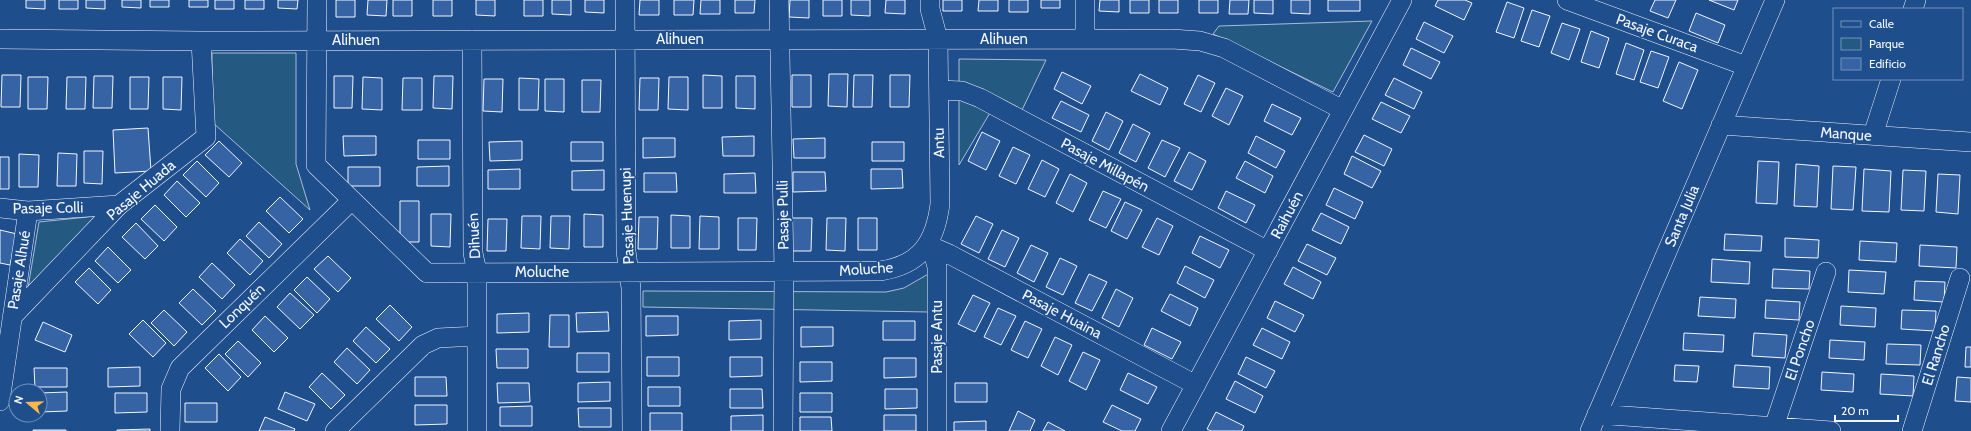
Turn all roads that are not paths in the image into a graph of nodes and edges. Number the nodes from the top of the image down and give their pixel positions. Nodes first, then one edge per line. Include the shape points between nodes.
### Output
1 (317, 0) edge
2 (625, 0) edge
3 (779, 0) edge
4 (930, 0) edge
5 (1085, 0) edge
6 (1402, 0) edge
7 (1567, 0) edge
8 (1775, 0) edge
9 (1597, 5) edge
10 (0, 39) edge
11 (781, 39) junction
12 (938, 39) junction
13 (1085, 39) junction
14 (317, 40) junction
15 (472, 40) junction
16 (625, 40) junction
17 (201, 41) junction
18 (1746, 66) junction
19 (1891, 80) edge
20 (939, 90) junction
21 (1344, 110) junction
22 (1721, 125) junction
23 (1873, 136) junction
24 (1971, 142) edge
25 (352, 200) junction
26 (119, 205) junction
27 (0, 208) edge
28 (28, 211) junction
29 (928, 245) junction
30 (1268, 251) junction
31 (629, 271) junction
32 (784, 271) junction
33 (477, 272) junction
34 (1826, 272) dead end
35 (1960, 278) dead end
36 (12, 317) junction
37 (477, 336) junction
38 (1196, 385) junction
39 (0, 401) edge
40 (1594, 423) edge
41 (1774, 427) junction
42 (170, 431) edge
43 (335, 431) edge
44 (477, 431) edge
45 (632, 431) edge
46 (783, 431) edge
47 (937, 431) edge
48 (1171, 431) edge
49 (1822, 431) edge
50 (1912, 431) edge

1 - 14 street, Moluche
2 - 16 street, Pasaje Huenupi
3 - 11 street, Pasaje Pulli
4 - 12 street, Antu
5 - 13 street
6 - 21 street, Raihuén
7 - 9 street, Pasaje Curaca
8 - 18 street, Santa Julia
9 - 18 street, Pasaje Curaca
10 - 17 street, Alihuen
11 - 12 street, Alihuen
11 - 16 street, Alihuen
11 - 32 street, Pasaje Pulli
12 - 13 street, Alihuen
12 - 20 street, Antu
13 - 21 street, Alihuen via 1200,41 1224,48
14 - 15 street, Alihuen
14 - 17 street, Alihuen
14 - 25 street, Moluche via 316,166
15 - 16 street, Alihuen
15 - 33 street, Dihuén via 473,254
16 - 31 street, Pasaje Huenupi via 626,251
17 - 26 street, Pasaje Huada via 206,137
18 - 22 street, Santa Julia
19 - 23 street
20 - 29 street, Antu via 940,204 936,227
20 - 30 street, Pasaje Millapén via 962,91 980,98
21 - 30 street, Raihuén
22 - 23 street, Manque
22 - 40 street, Santa Julia
23 - 24 street, Manque
25 - 33 street, Moluche via 427,273
25 - 42 street, Lonquén via 180,368 171,389
26 - 28 street, Pasaje Colli
26 - 36 street, Pasaje Huada
27 - 28 street, Pasaje Colli
28 - 36 street, Pasaje Alhué
29 - 32 street, Moluche via 913,260 892,269
29 - 38 street, Pasaje Huaina
29 - 47 street, Pasaje Antu via 937,267
30 - 38 street, Raihuén
31 - 32 street, Moluche
31 - 33 street, Moluche
31 - 45 street, Pasaje Huenupi
32 - 46 street, Pasaje Pulli
33 - 37 street, Dihuén
34 - 41 street, El Poncho
35 - 50 street, El Rancho
36 - 39 street, Pasaje Alhué
37 - 43 street via 438,338 423,345
37 - 44 street, Dihuén
38 - 48 street, Raihuén
40 - 41 street
41 - 49 street

